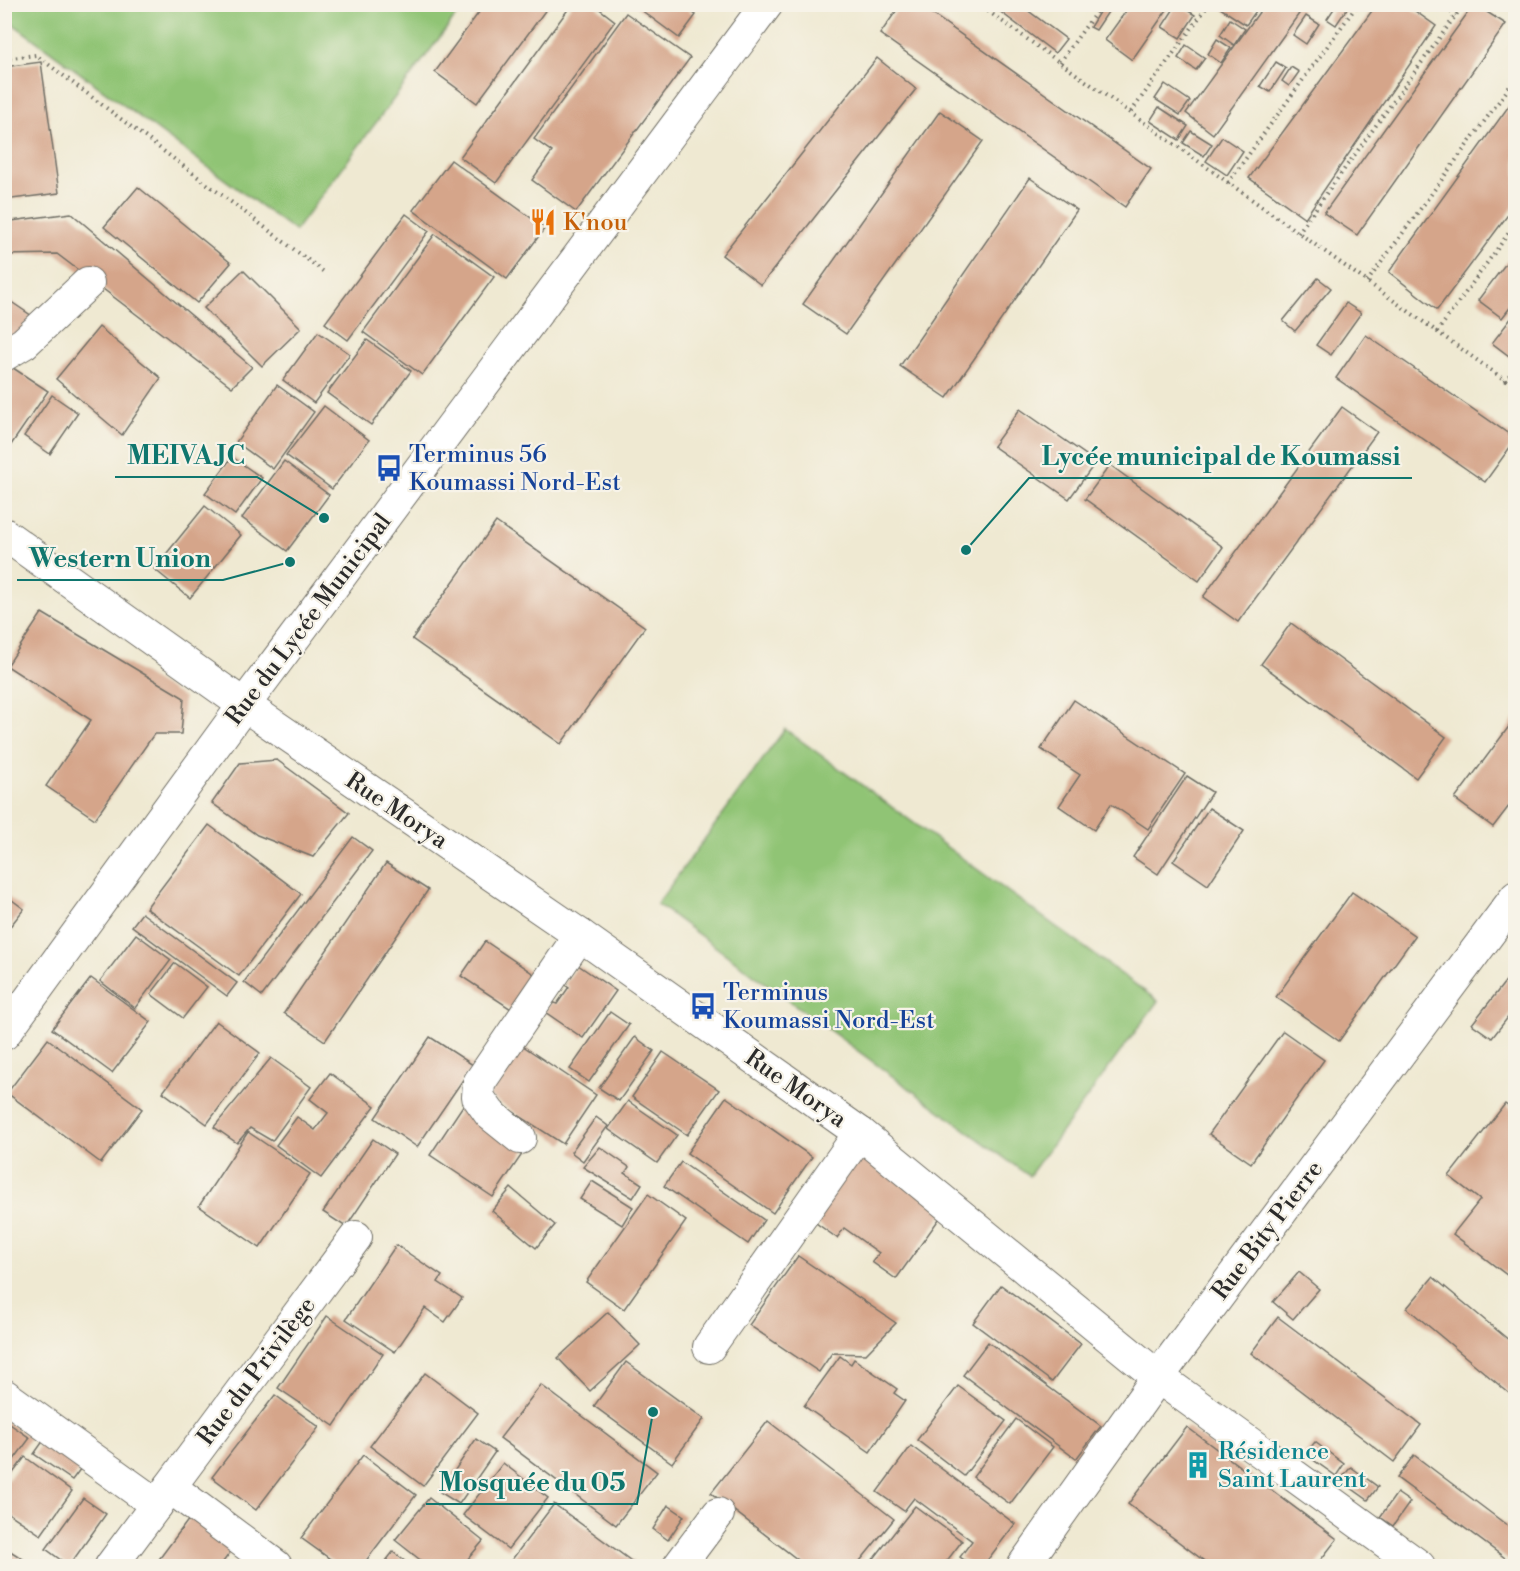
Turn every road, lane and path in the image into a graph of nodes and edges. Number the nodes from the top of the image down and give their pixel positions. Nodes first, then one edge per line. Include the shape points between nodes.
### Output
1 (767, 4) edge
2 (978, 4) edge
3 (1102, 4) edge
4 (1209, 4) edge
5 (1358, 4) edge
6 (1441, 4) edge
7 (1464, 4) edge
8 (1456, 15) junction
9 (4, 59) edge
10 (1060, 62) junction
11 (1515, 78) edge
12 (1131, 112) junction
13 (1228, 183) junction
14 (1515, 223) edge
15 (1298, 232) junction
16 (324, 272) dead end
17 (1367, 282) junction
18 (88, 283) dead end
19 (1437, 332) junction
20 (4, 355) edge
21 (1515, 367) edge
22 (1505, 381) junction
23 (1515, 388) edge
24 (4, 534) edge
25 (244, 705) junction
26 (1515, 897) edge
27 (580, 935) junction
28 (4, 1034) edge
29 (860, 1133) junction
30 (520, 1138) dead end
31 (356, 1237) dead end
32 (709, 1347) dead end
33 (1158, 1377) junction
34 (4, 1395) edge
35 (163, 1496) junction
36 (718, 1514) dead end
37 (111, 1566) edge
38 (276, 1566) edge
39 (679, 1566) edge
40 (1023, 1566) edge
41 (1419, 1566) edge

1 - 25 street, Rue du Lycée Municipal
2 - 10 path
3 - 10 path
4 - 12 path
5 - 13 path
6 - 8 path
7 - 8 path
8 - 15 path
9 - 16 path via 36,54
10 - 12 path
11 - 17 path
12 - 13 path
13 - 15 path
14 - 19 path
15 - 17 path
17 - 19 path
18 - 20 street via 24,343
19 - 22 path
21 - 22 path
22 - 23 path
24 - 25 street, Rue Morya
25 - 27 street, Rue Morya
25 - 28 street, Rue du Lycée Municipal
26 - 33 street, Rue Bity Pierre
27 - 29 street, Rue Morya
27 - 30 street via 479,1083 478,1097 490,1114
29 - 32 street
29 - 33 street, Rue Morya
31 - 35 street, Rue du Privilège
33 - 40 street, Rue Bity Pierre
33 - 41 street, Rue Morya
34 - 35 street
35 - 37 street, Rue du Privilège
35 - 38 street
36 - 39 street

